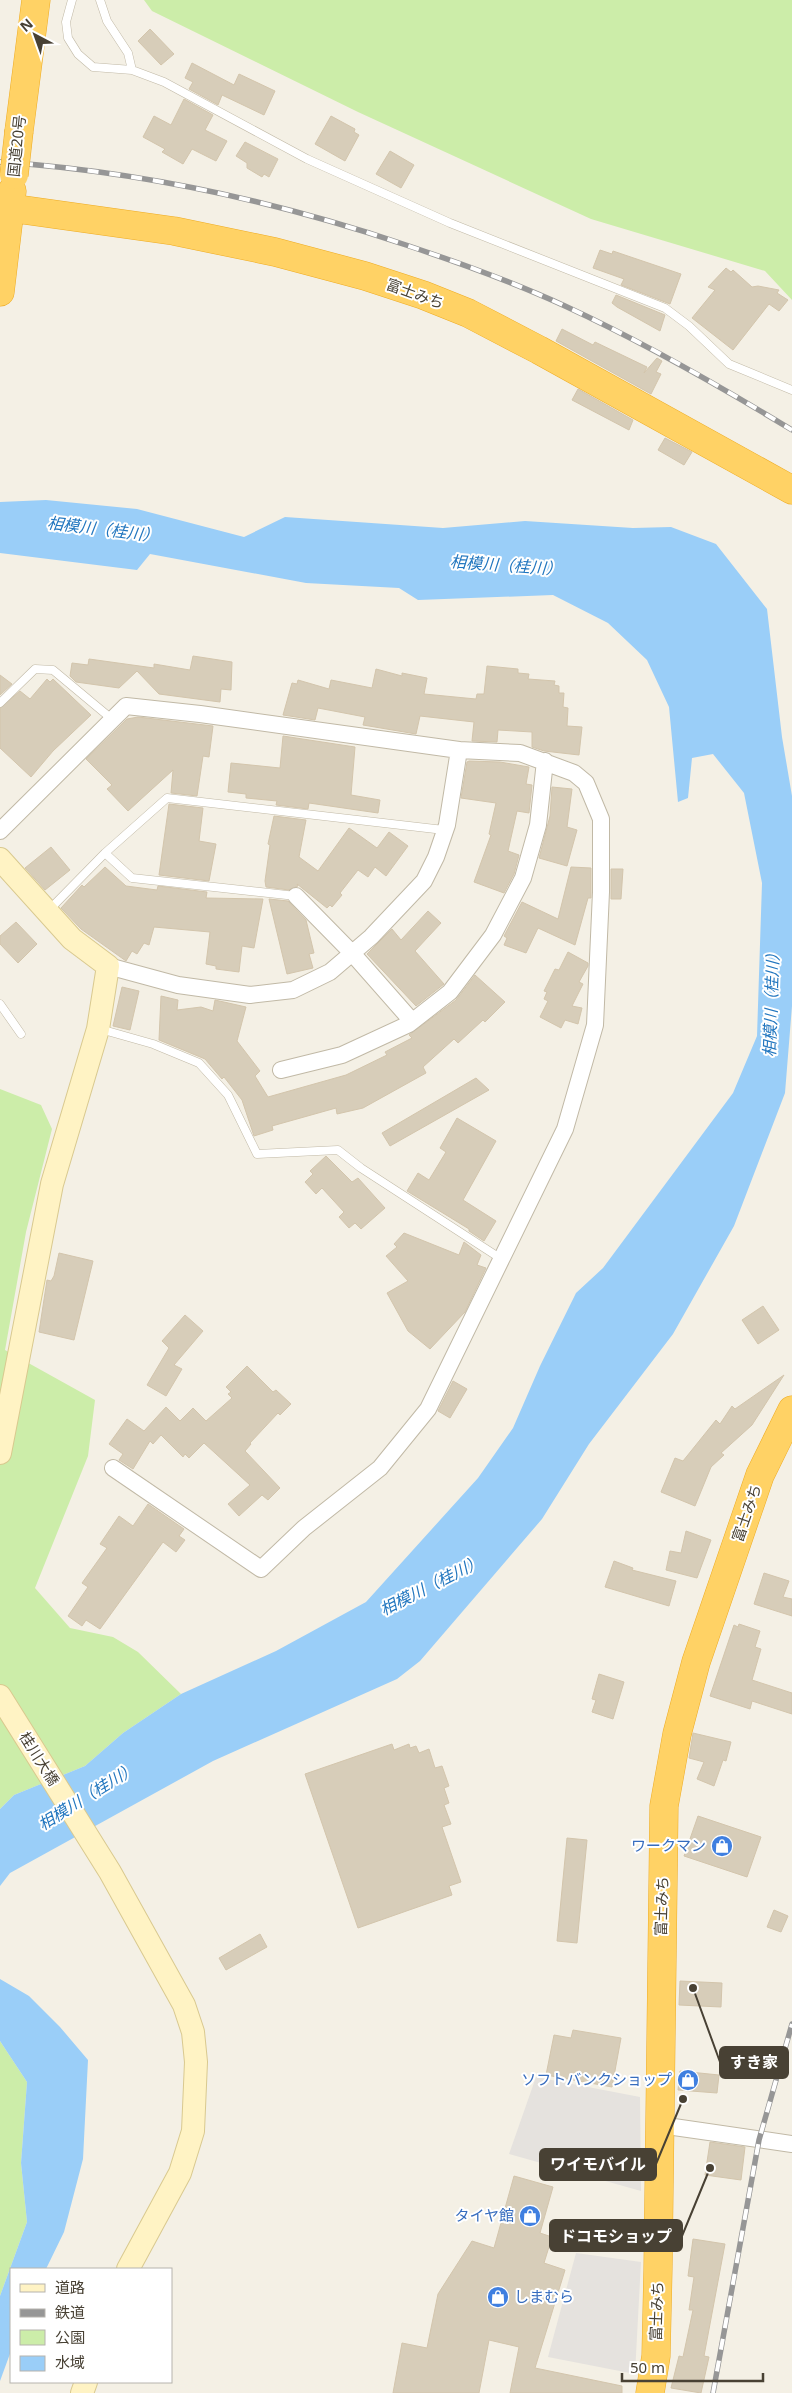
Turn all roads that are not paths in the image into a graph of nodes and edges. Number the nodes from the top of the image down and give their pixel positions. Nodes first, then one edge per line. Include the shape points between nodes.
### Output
1 (36, 0) edge
2 (72, 0) edge
3 (100, 0) edge
4 (132, 70) junction
5 (5, 208) edge
6 (1, 286) edge
7 (792, 390) edge
8 (792, 490) edge
9 (0, 703) edge
10 (113, 720) junction
11 (459, 750) junction
12 (545, 761) junction
13 (444, 830) junction
14 (0, 832) edge
15 (106, 853) junction
16 (0, 859) edge
17 (296, 896) joint
18 (47, 912) junction
19 (352, 953) junction
20 (108, 966) junction
21 (0, 1004) edge
22 (411, 1020) junction
23 (98, 1029) junction
24 (21, 1034) dead end
25 (281, 1070) dead end
26 (503, 1260) junction
27 (792, 1410) edge
28 (0, 1453) edge
29 (113, 1468) dead end
30 (0, 1696) edge
31 (660, 2125) junction
32 (792, 2144) edge
33 (129, 2268) edge
34 (650, 2393) edge

1 - 5 highway, 国道20号, bridge via 14,175
2 - 4 lane via 66,22 68,38 78,54 93,67
3 - 4 lane via 107,21 128,53
4 - 7 lane via 164,82 306,159 450,223 665,308 729,364
5 - 6 highway, 国道20号
5 - 8 highway, 富士みち via 174,231 275,252 423,295 468,313 565,364
9 - 10 lane via 35,669 54,670
10 - 11 street via 126,706
10 - 14 street
11 - 12 street via 520,753
11 - 13 street
12 - 22 street via 538,825 523,878 498,927 450,992
12 - 26 street via 574,773 586,783 601,819 595,1025 566,1129
13 - 15 lane via 167,798
13 - 19 street via 424,881
15 - 17 lane via 132,878
15 - 18 lane
16 - 18 street
17 - 19 street
18 - 20 street via 72,939
19 - 20 street via 330,972 293,990 250,995 178,985
19 - 22 street
20 - 23 street
21 - 24 lane
22 - 25 street via 342,1055
23 - 26 lane via 154,1044 199,1063 228,1095 257,1154 338,1150
23 - 28 street via 52,1184
26 - 29 street via 428,1409 380,1468 304,1528 261,1569
27 - 31 highway, 富士みち via 760,1475 696,1662 677,1734 664,1806
30 - 33 street, 桂川大橋 via 110,1872 184,2005 193,2032 196,2062 193,2130 180,2173
31 - 32 street
31 - 34 highway, 富士みち via 656,2356

